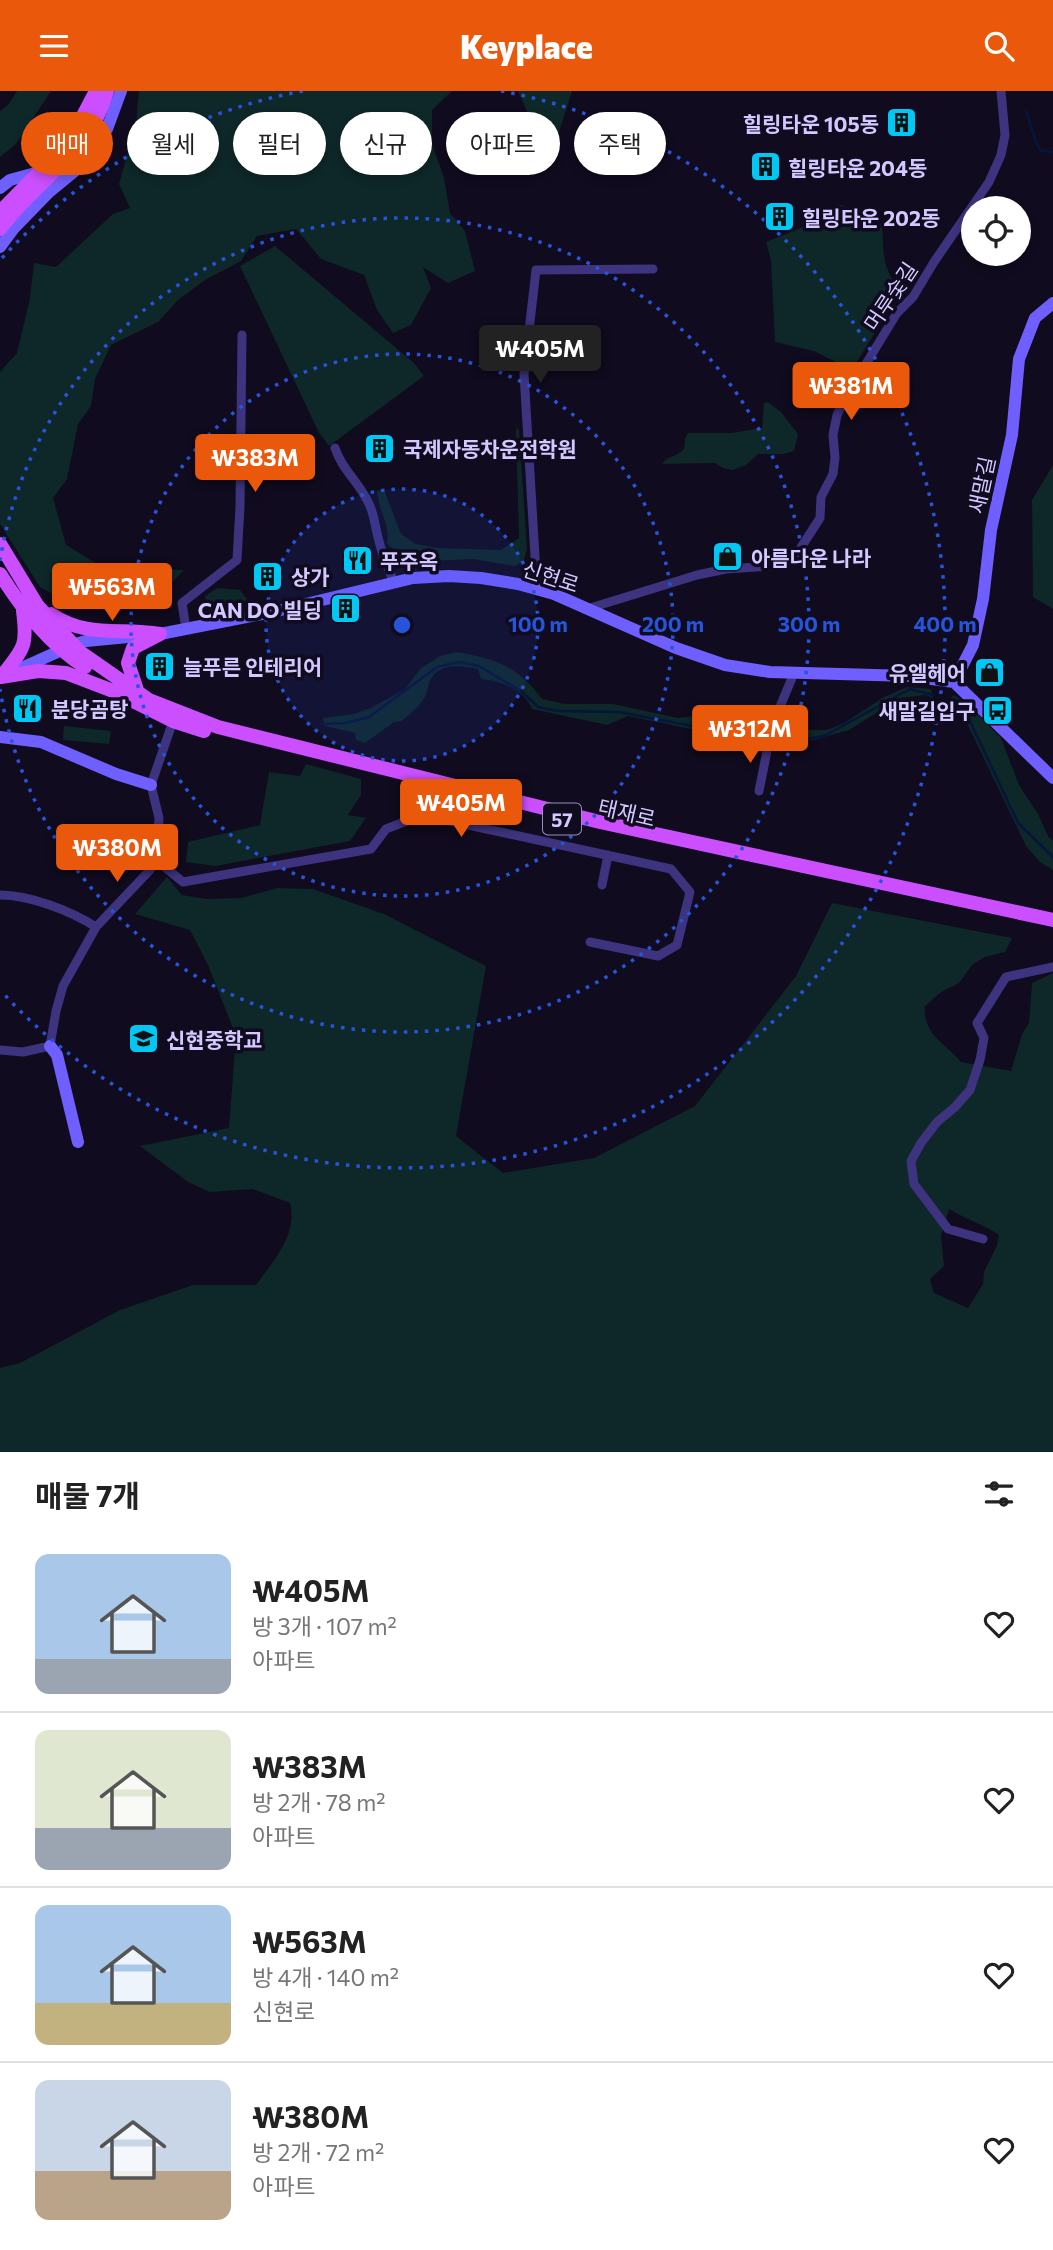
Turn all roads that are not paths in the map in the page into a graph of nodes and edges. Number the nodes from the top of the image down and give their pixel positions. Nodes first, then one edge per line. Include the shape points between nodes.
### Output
1 (96, 91) edge
2 (107, 91) edge
3 (121, 91) edge
4 (1001, 91) edge
5 (85, 112) edge
6 (31, 175) edge
7 (37, 175) edge
8 (0, 188) edge
9 (0, 212) edge
10 (0, 229) edge
11 (0, 247) edge
12 (653, 268) dead end
13 (1053, 303) edge
14 (242, 335) dead end
15 (335, 448) dead end
16 (0, 544) edge
17 (0, 574) edge
18 (394, 583) junction
19 (537, 589) junction
20 (30, 608) junction
21 (587, 609) junction
22 (186, 629) junction
23 (160, 634) junction
24 (68, 647) junction
25 (794, 673) junction
26 (0, 677) edge
27 (954, 682) junction
28 (140, 699) junction
29 (173, 721) junction
30 (0, 737) edge
31 (234, 737) junction
32 (1053, 778) edge
33 (151, 785) junction
34 (759, 791) dead end
35 (608, 855) junction
36 (156, 860) junction
37 (602, 885) dead end
38 (0, 895) edge
39 (1053, 920) edge
40 (96, 927) junction
41 (1053, 927) edge
42 (590, 942) dead end
43 (1053, 967) edge
44 (50, 1046) junction
45 (0, 1050) edge
46 (78, 1142) dead end
47 (983, 1239) dead end

1 - 5 main road
2 - 10 main road via 80,146
3 - 11 main road via 107,129 77,169 14,227
4 - 21 street, 머루숯길 via 1005,135 1001,155 989,182 913,297 897,313 847,395 837,415 835,458 821,497 820,518 798,552 771,566 686,578
6 - 8 main road
7 - 9 main road
12 - 19 street via 536,270 524,374
13 - 27 main road, 새말길 via 1035,318 1019,359 1012,435 991,530 983,599 973,645
14 - 22 street via 237,559 182,603
15 - 18 street via 370,506
16 - 20 main road, 57
17 - 20 main road, 57
18 - 19 main road, 신현로 via 449,576
18 - 22 main road, 신현로
19 - 21 main road, 신현로
20 - 23 main road via 98,632
20 - 24 main road, 57
20 - 26 main road via 25,645
21 - 25 main road, 신현로 via 725,665
22 - 23 main road, 신현로
23 - 24 main road, 신현로
23 - 28 main road via 133,648 128,663
24 - 26 main road, 신현로
24 - 28 main road, 태재로 / 57
25 - 27 main road, 신현로
25 - 34 street via 772,726
26 - 28 main road via 38,671 66,673
27 - 32 main road
28 - 29 main road
28 - 31 main road, 태재로 / 57
28 - 39 main road, 태재로 / 57 via 218,727 600,823
29 - 31 main road
29 - 33 street
30 - 33 main road via 41,742
31 - 41 main road, 태재로 / 57 via 599,828
33 - 36 street via 159,818
35 - 36 street via 422,815 386,829 371,849 195,880 183,882
35 - 37 street
35 - 42 street via 671,869 690,892 677,945 658,956
36 - 40 street
38 - 40 street via 22,897
40 - 44 street via 64,986
43 - 47 street via 1006,977 977,1023 984,1038 970,1090 937,1122 911,1161 914,1185 948,1229
44 - 45 street via 23,1052
44 - 46 main road via 57,1055

